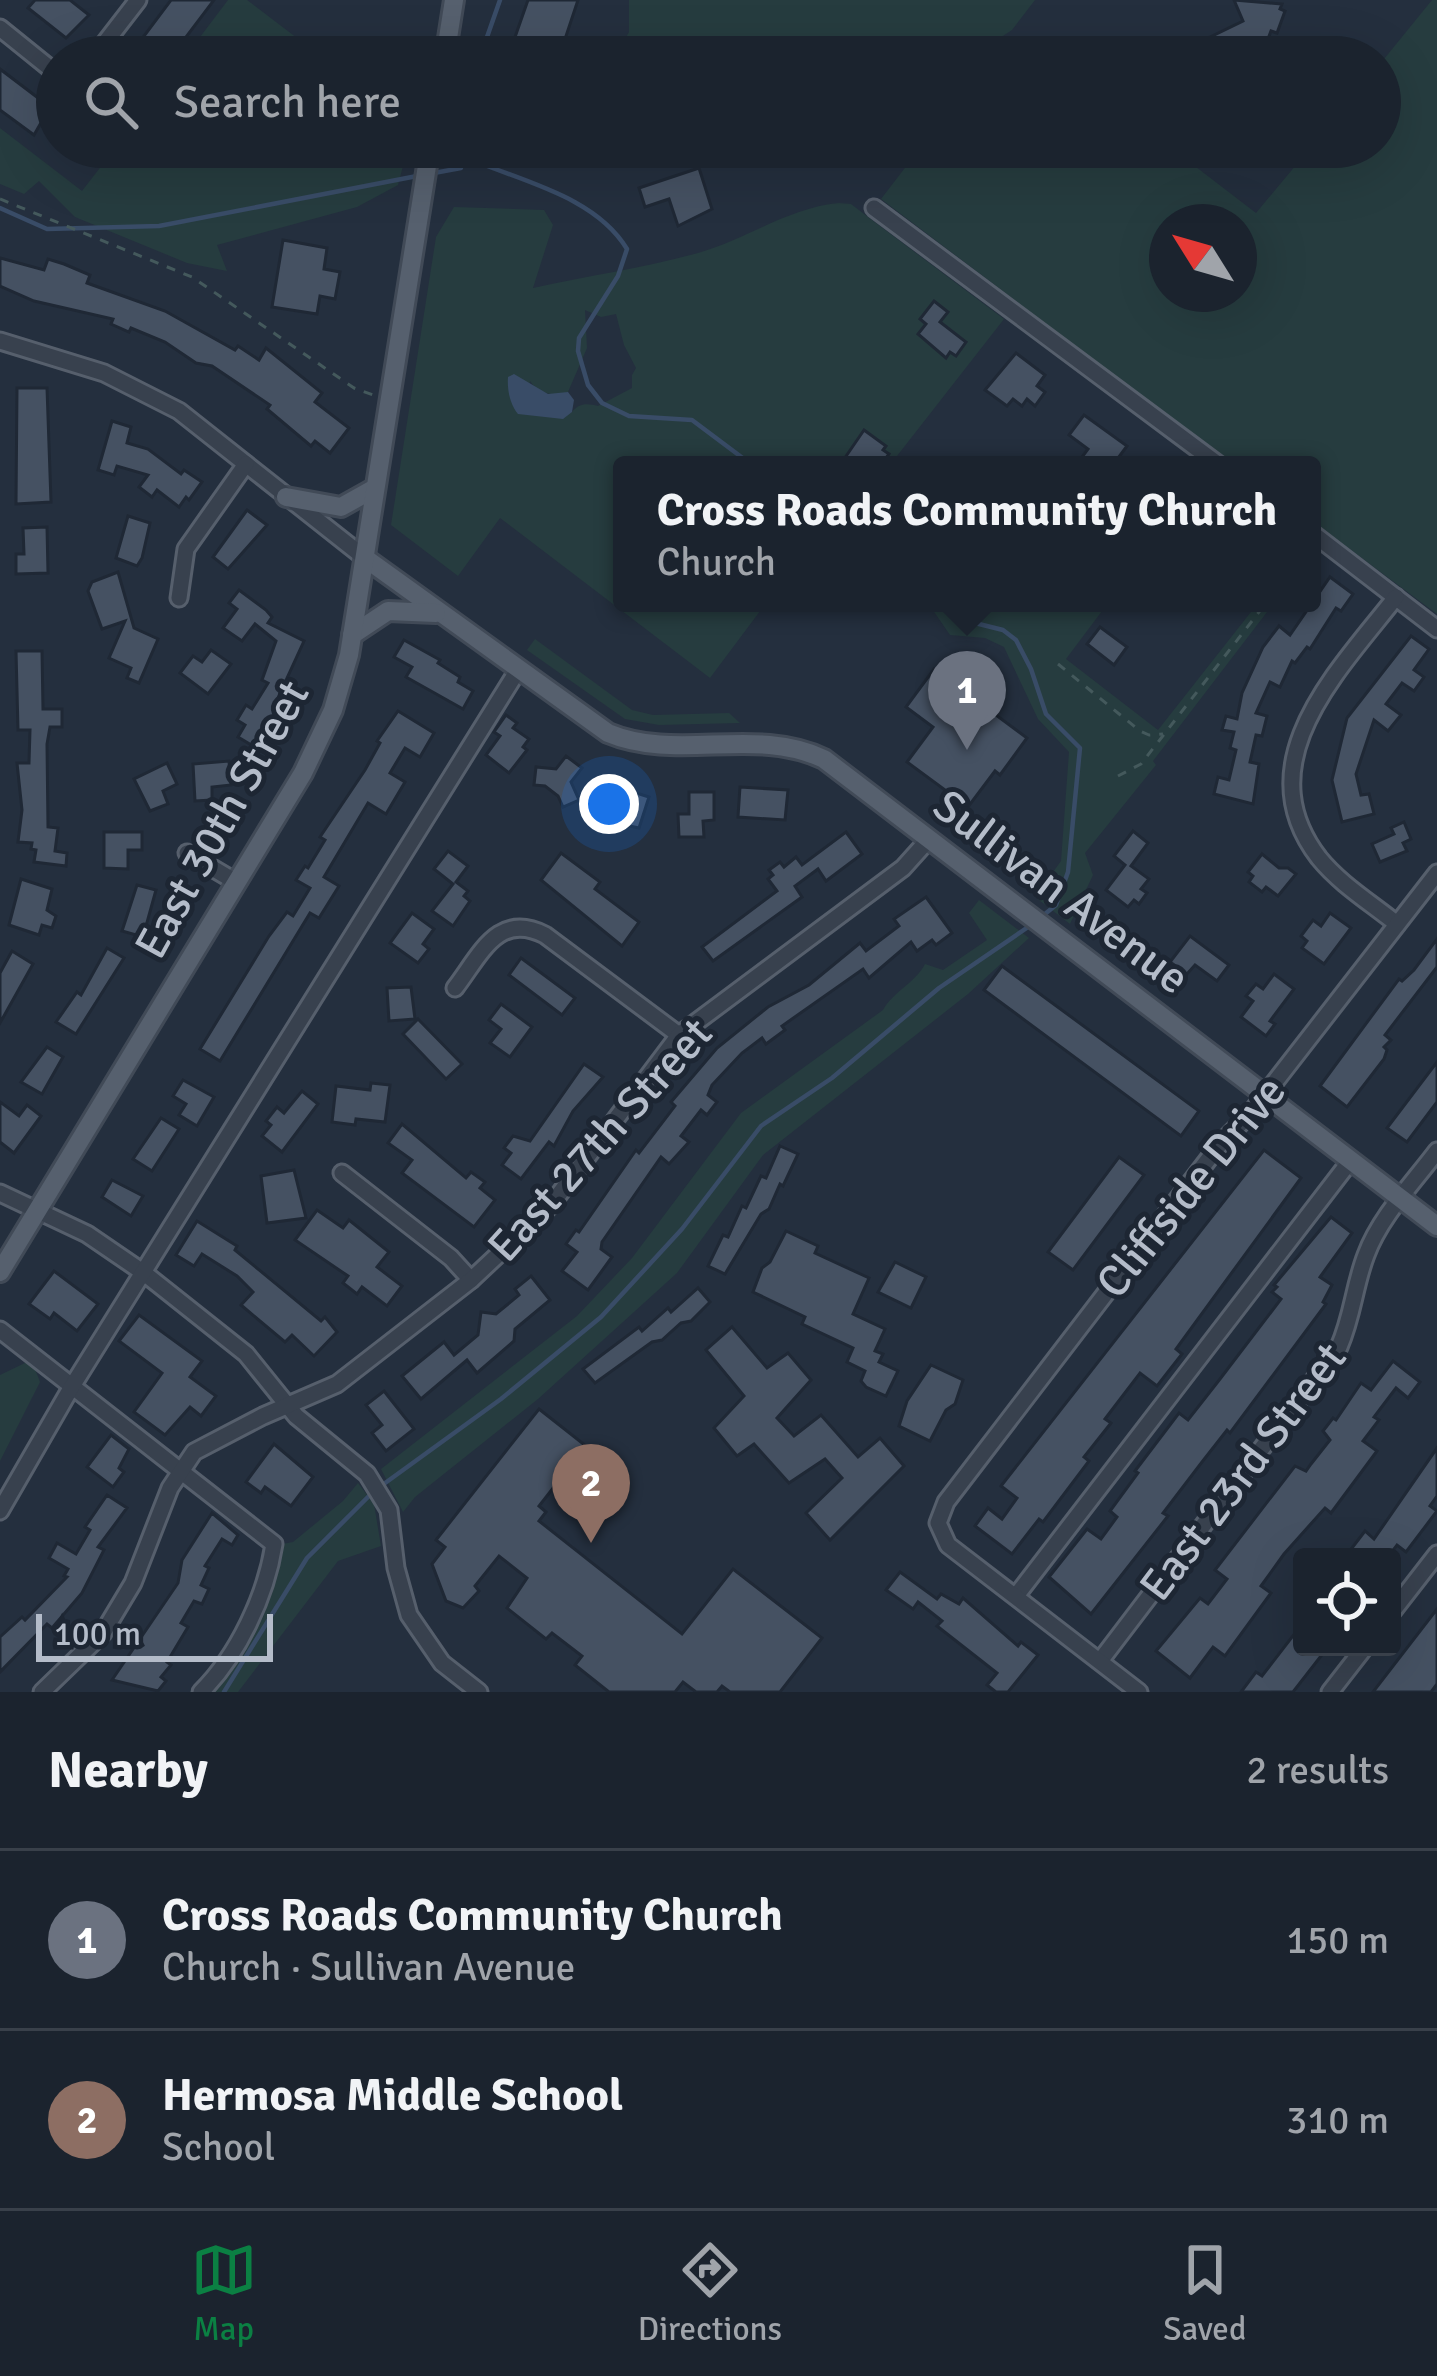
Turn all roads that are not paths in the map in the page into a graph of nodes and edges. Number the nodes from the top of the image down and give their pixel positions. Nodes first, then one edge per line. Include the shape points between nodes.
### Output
1 (138, 0) edge
2 (454, 0) edge
3 (0, 28) edge
4 (110, 36) edge
5 (448, 36) edge
6 (36, 57) edge
7 (427, 168) edge
8 (874, 208) dead end
9 (0, 341) edge
10 (1207, 456) edge
11 (246, 464) junction
12 (375, 488) junction
13 (286, 497) junction
14 (1321, 540) edge
15 (365, 558) junction
16 (1396, 597) junction
17 (179, 598) dead end
18 (440, 613) junction
19 (1437, 628) edge
20 (352, 634) junction
21 (518, 670) junction
22 (929, 839) junction
23 (187, 853) dead end
24 (1437, 873) edge
25 (236, 882) junction
26 (1397, 924) junction
27 (455, 988) dead end
28 (679, 1035) junction
29 (1265, 1095) junction
30 (1437, 1150) edge
31 (1351, 1160) junction
32 (342, 1173) dead end
33 (0, 1193) edge
34 (1401, 1198) junction
35 (37, 1211) junction
36 (1437, 1226) edge
37 (0, 1272) edge
38 (144, 1273) junction
39 (471, 1280) junction
40 (0, 1330) edge
41 (71, 1388) junction
42 (286, 1406) junction
43 (179, 1472) junction
44 (0, 1511) edge
45 (1437, 1554) edge
46 (1016, 1596) junction
47 (1401, 1600) edge
48 (1358, 1656) edge
49 (1100, 1661) junction
50 (42, 1692) edge
51 (201, 1692) edge
52 (479, 1692) edge
53 (1139, 1692) edge
54 (1330, 1692) edge

1 - 4 street
2 - 5 main road
3 - 6 street
7 - 12 main road, East 30th Street
8 - 10 street
9 - 11 street via 147,393
11 - 13 street
11 - 17 street via 190,541
12 - 13 main road via 341,507
12 - 15 main road, East 30th Street
13 - 15 street
14 - 16 street
15 - 18 main road, Sullivan Avenue
15 - 20 main road, East 30th Street
16 - 19 street
16 - 26 street via 1310,710 1293,785 1317,855
18 - 20 main road via 388,611
18 - 21 main road, Sullivan Avenue
20 - 25 main road, East 30th Street via 323,734
21 - 22 main road, Sullivan Avenue via 620,739 800,748
21 - 38 street
22 - 28 street, East 27th Street via 903,868
22 - 29 main road, Sullivan Avenue
23 - 25 street
24 - 26 street, Cliffside Drive
25 - 35 main road, East 30th Street
26 - 29 street, Cliffside Drive
27 - 28 street via 492,940 526,925
28 - 39 street, East 27th Street via 551,1205
29 - 31 main road, Sullivan Avenue
29 - 46 street, Cliffside Drive via 946,1502 938,1523 948,1544
30 - 34 street, East 23rd Street
31 - 34 main road, Sullivan Avenue
31 - 46 street
32 - 39 street
33 - 35 street
34 - 36 main road, Sullivan Avenue
34 - 49 street, East 23rd Street via 1366,1254 1339,1348
35 - 37 main road, East 30th Street
35 - 38 street
38 - 41 street
38 - 42 street via 246,1354
39 - 42 street, East 27th Street via 358,1370
40 - 41 street
41 - 43 street
41 - 44 street
42 - 43 street, East 27th Street via 194,1452
42 - 52 street via 380,1489 410,1615 442,1664
43 - 50 street, East 27th Street via 103,1634
43 - 51 street via 274,1544 235,1648
45 - 47 street
46 - 49 street
48 - 54 street
49 - 53 street

